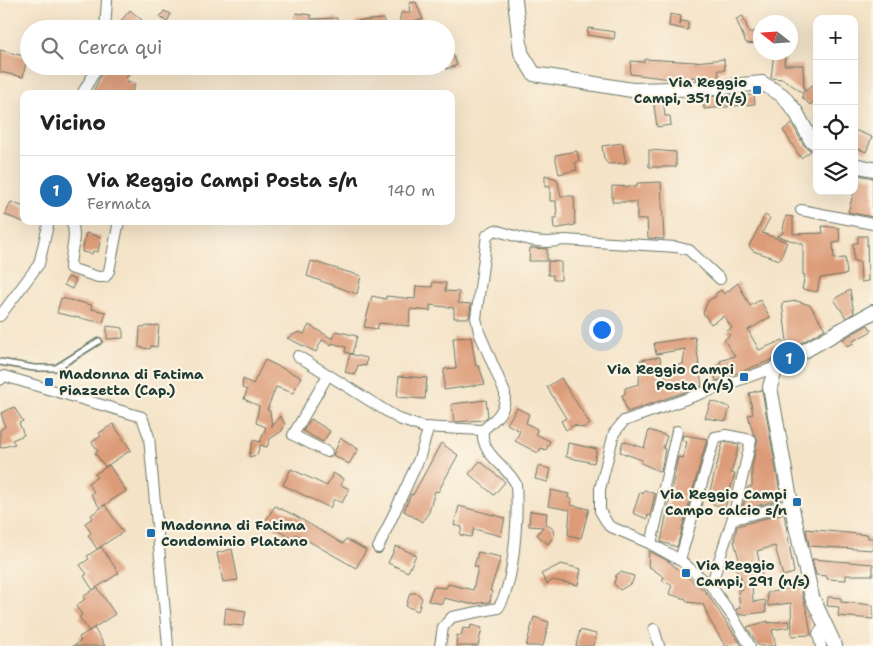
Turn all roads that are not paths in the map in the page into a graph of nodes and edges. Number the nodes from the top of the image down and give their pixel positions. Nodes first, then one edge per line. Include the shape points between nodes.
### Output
1 (107, 0) edge
2 (515, 0) edge
3 (106, 20) edge
4 (93, 75) edge
5 (84, 90) edge
6 (813, 141) edge
7 (858, 166) edge
8 (873, 168) edge
9 (801, 210) dead end
10 (873, 224) edge
11 (48, 225) edge
12 (73, 225) edge
13 (118, 225) edge
14 (720, 279) dead end
15 (873, 312) edge
16 (0, 316) edge
17 (99, 341) dead end
18 (298, 356) dead end
19 (0, 362) edge
20 (776, 367) junction
21 (328, 375) junction
22 (1, 376) edge
23 (429, 427) junction
24 (483, 430) junction
25 (677, 431) dead end
26 (327, 452) dead end
27 (791, 504) junction
28 (733, 517) junction
29 (651, 544) junction
30 (378, 548) dead end
31 (680, 560) junction
32 (711, 586) junction
33 (825, 625) junction
34 (654, 630) dead end
35 (168, 646) edge
36 (440, 646) edge
37 (659, 646) edge
38 (750, 646) edge
39 (821, 646) edge
40 (835, 646) edge

1 - 3 street
2 - 6 main road via 521,53 534,74 632,90 762,83 782,95
4 - 5 street
7 - 8 main road
9 - 10 street
11 - 16 street via 39,264
12 - 13 street via 70,268 98,277 105,277 108,271
14 - 24 street via 689,250 676,247 564,240 550,244 494,230 487,234 476,318 505,393 505,403 502,413
15 - 20 main road
17 - 19 lane via 56,368
18 - 21 street
20 - 27 main road via 770,387
20 - 29 street via 624,421 614,433 600,489 600,511 608,526
21 - 23 street via 399,419
21 - 26 street via 293,434
22 - 35 street via 142,417 149,437
23 - 24 street
23 - 30 street via 419,458
24 - 36 street via 485,449 511,474 516,484 511,570 504,600 498,608 452,617 443,627
25 - 29 street
27 - 28 street
27 - 33 main road via 812,597
28 - 31 street via 751,440 726,435 715,437
28 - 32 street
29 - 31 street
31 - 32 street
32 - 38 street
33 - 39 street via 818,634
33 - 40 main road
34 - 37 street

